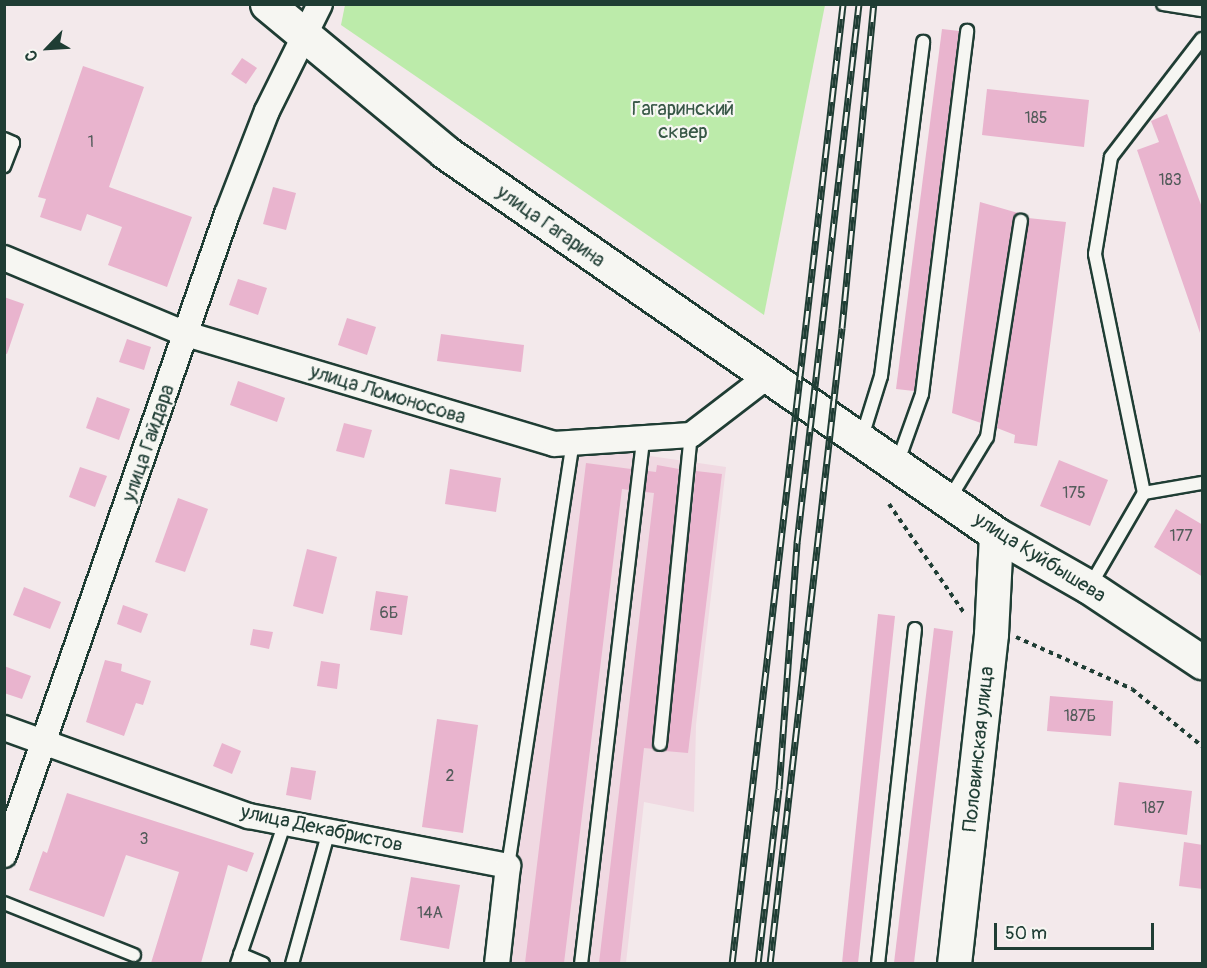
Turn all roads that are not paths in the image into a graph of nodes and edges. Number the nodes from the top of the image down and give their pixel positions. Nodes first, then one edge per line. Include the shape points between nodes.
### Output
1 (267, 4) edge
2 (320, 4) edge
3 (1163, 4) edge
4 (1203, 10) edge
5 (967, 31) dead end
6 (305, 36) junction
7 (1203, 39) edge
8 (923, 42) dead end
9 (4, 139) edge
10 (4, 166) edge
11 (1021, 221) dead end
12 (4, 258) edge
13 (186, 334) junction
14 (768, 376) junction
15 (691, 435) junction
16 (854, 436) junction
17 (643, 441) junction
18 (573, 443) junction
19 (897, 465) junction
20 (1203, 483) edge
21 (1144, 493) junction
22 (950, 498) junction
23 (996, 534) junction
24 (1089, 587) junction
25 (915, 629) dead end
26 (1203, 662) edge
27 (4, 728) edge
28 (44, 741) junction
29 (660, 744) dead end
30 (285, 822) junction
31 (329, 831) junction
32 (4, 855) edge
33 (508, 866) junction
34 (4, 903) edge
35 (134, 955) dead end
36 (239, 959) edge
37 (263, 963) edge
38 (292, 963) edge
39 (497, 963) edge
40 (581, 963) edge
41 (878, 963) edge
42 (954, 963) edge

1 - 6 main road, улица Гагарина
2 - 6 street, улица Гайдара
3 - 4 lane
5 - 19 lane via 922,394
6 - 13 street, улица Гайдара via 267,111
6 - 14 main road, улица Гагарина via 445,152
7 - 21 lane via 1112,157 1095,254
8 - 16 lane via 881,376
9 - 10 lane via 14,143
11 - 22 lane via 987,437
12 - 13 street, улица Ломоносова
13 - 18 street, улица Ломоносова via 554,444
13 - 28 street, улица Гайдара
14 - 15 street
14 - 16 main road, улица Гагарина
15 - 17 street, улица Ломоносова
15 - 29 lane
16 - 19 main road, улица Куйбышева
17 - 18 street, улица Ломоносова
17 - 40 lane
18 - 33 lane
19 - 22 main road, улица Куйбышева
20 - 21 lane
21 - 24 lane
22 - 23 main road, улица Куйбышева
23 - 24 main road, улица Куйбышева
23 - 42 main road, Половинская улица via 991,626
24 - 26 main road, улица Куйбышева
25 - 41 lane
27 - 28 street, улица Декабристов
28 - 30 street, улица Декабристов via 249,816
28 - 32 street, улица Гайдара
30 - 31 street, улица Декабристов
30 - 36 lane
31 - 33 street, улица Декабристов
31 - 38 lane
33 - 39 street
34 - 35 lane
36 - 37 lane

